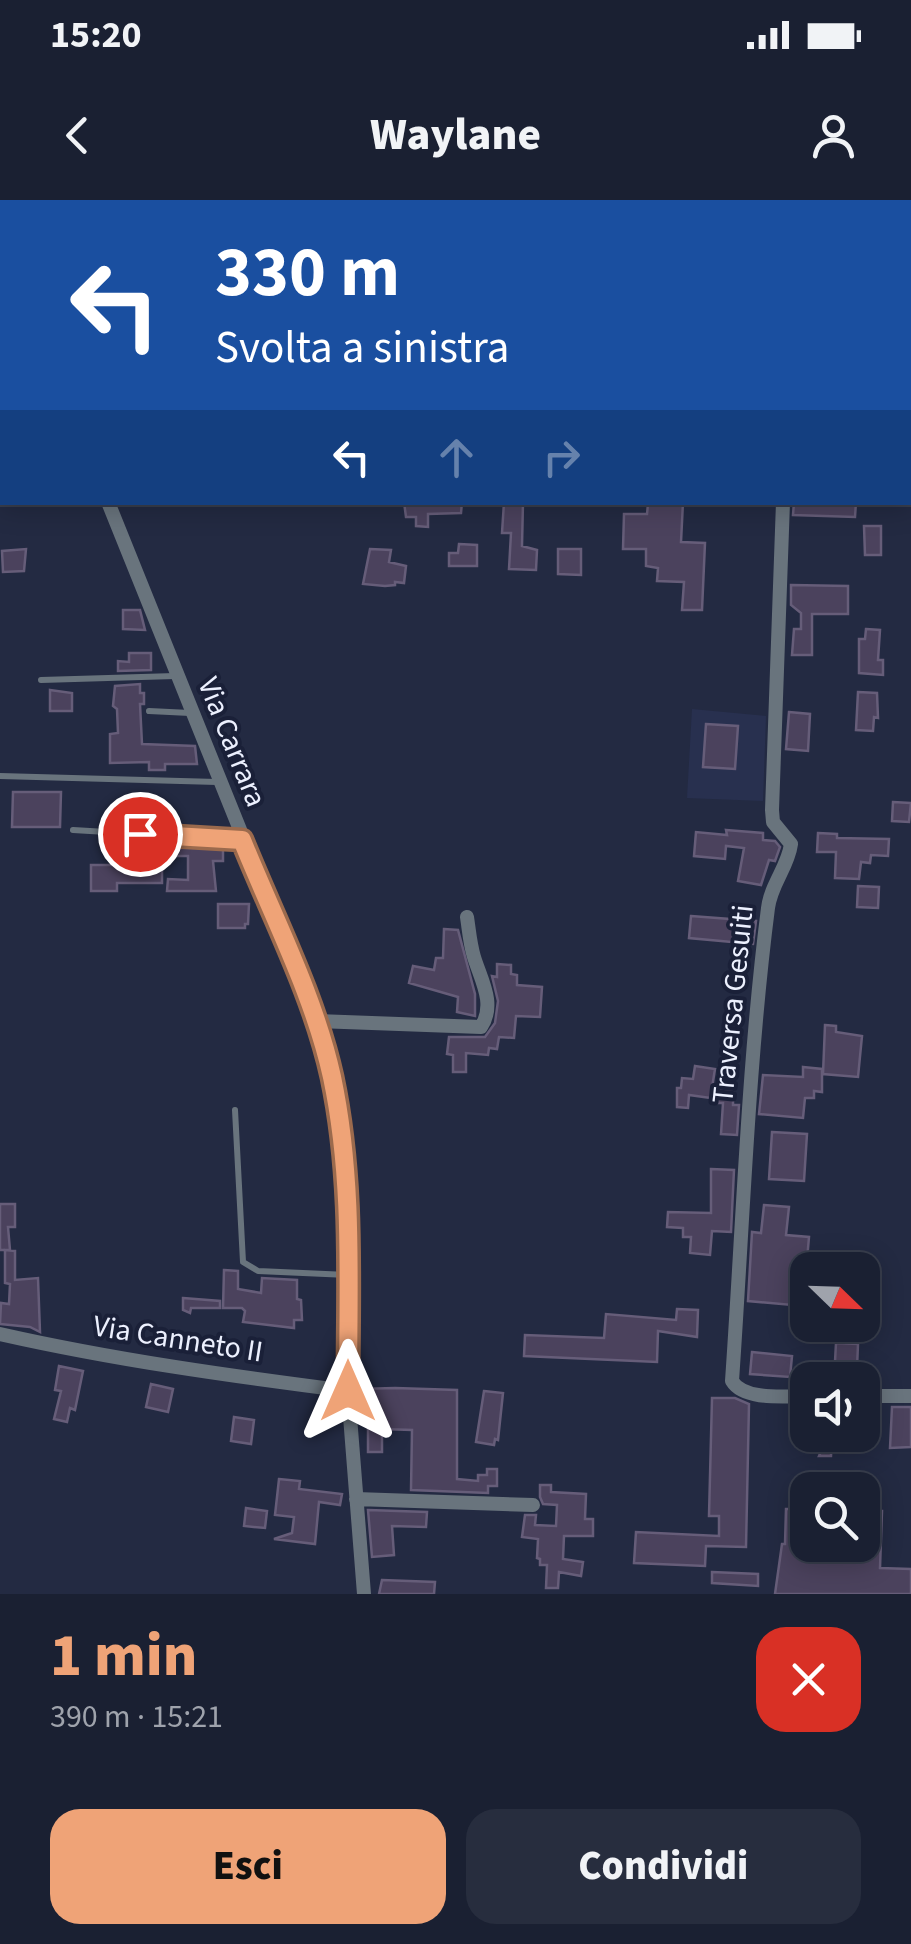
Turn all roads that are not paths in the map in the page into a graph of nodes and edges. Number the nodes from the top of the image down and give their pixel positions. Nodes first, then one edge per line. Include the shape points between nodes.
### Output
1 (109, 505) edge
2 (783, 505) edge
3 (176, 676) junction
4 (42, 680) dead end
5 (149, 711) dead end
6 (191, 713) junction
7 (0, 776) edge
8 (218, 782) junction
9 (73, 830) dead end
10 (242, 840) junction
11 (468, 916) dead end
12 (317, 1021) junction
13 (235, 1110) dead end
14 (349, 1275) junction
15 (0, 1334) edge
16 (348, 1391) junction
17 (790, 1395) edge
18 (880, 1396) edge
19 (911, 1396) edge
20 (356, 1499) junction
21 (534, 1505) dead end
22 (364, 1594) edge

1 - 3 street, Via Carrara
2 - 17 street, Traversa Gesuiti via 772,822 791,844 768,903 732,1381 745,1393
3 - 4 lane
3 - 6 street, Via Carrara
5 - 6 lane
6 - 8 street, Via Carrara
7 - 8 lane
8 - 10 street, Via Carrara
9 - 10 lane
10 - 12 street, Via Carrara
11 - 12 street via 486,986 481,1027
12 - 14 street, Via Carrara via 346,1156
13 - 14 lane via 244,1262 258,1271
14 - 16 street, Via Carrara
15 - 16 street, Via Canneto II via 182,1370
16 - 20 street, Via Carrara
18 - 19 street
20 - 21 street
20 - 22 street, Via Carrara

